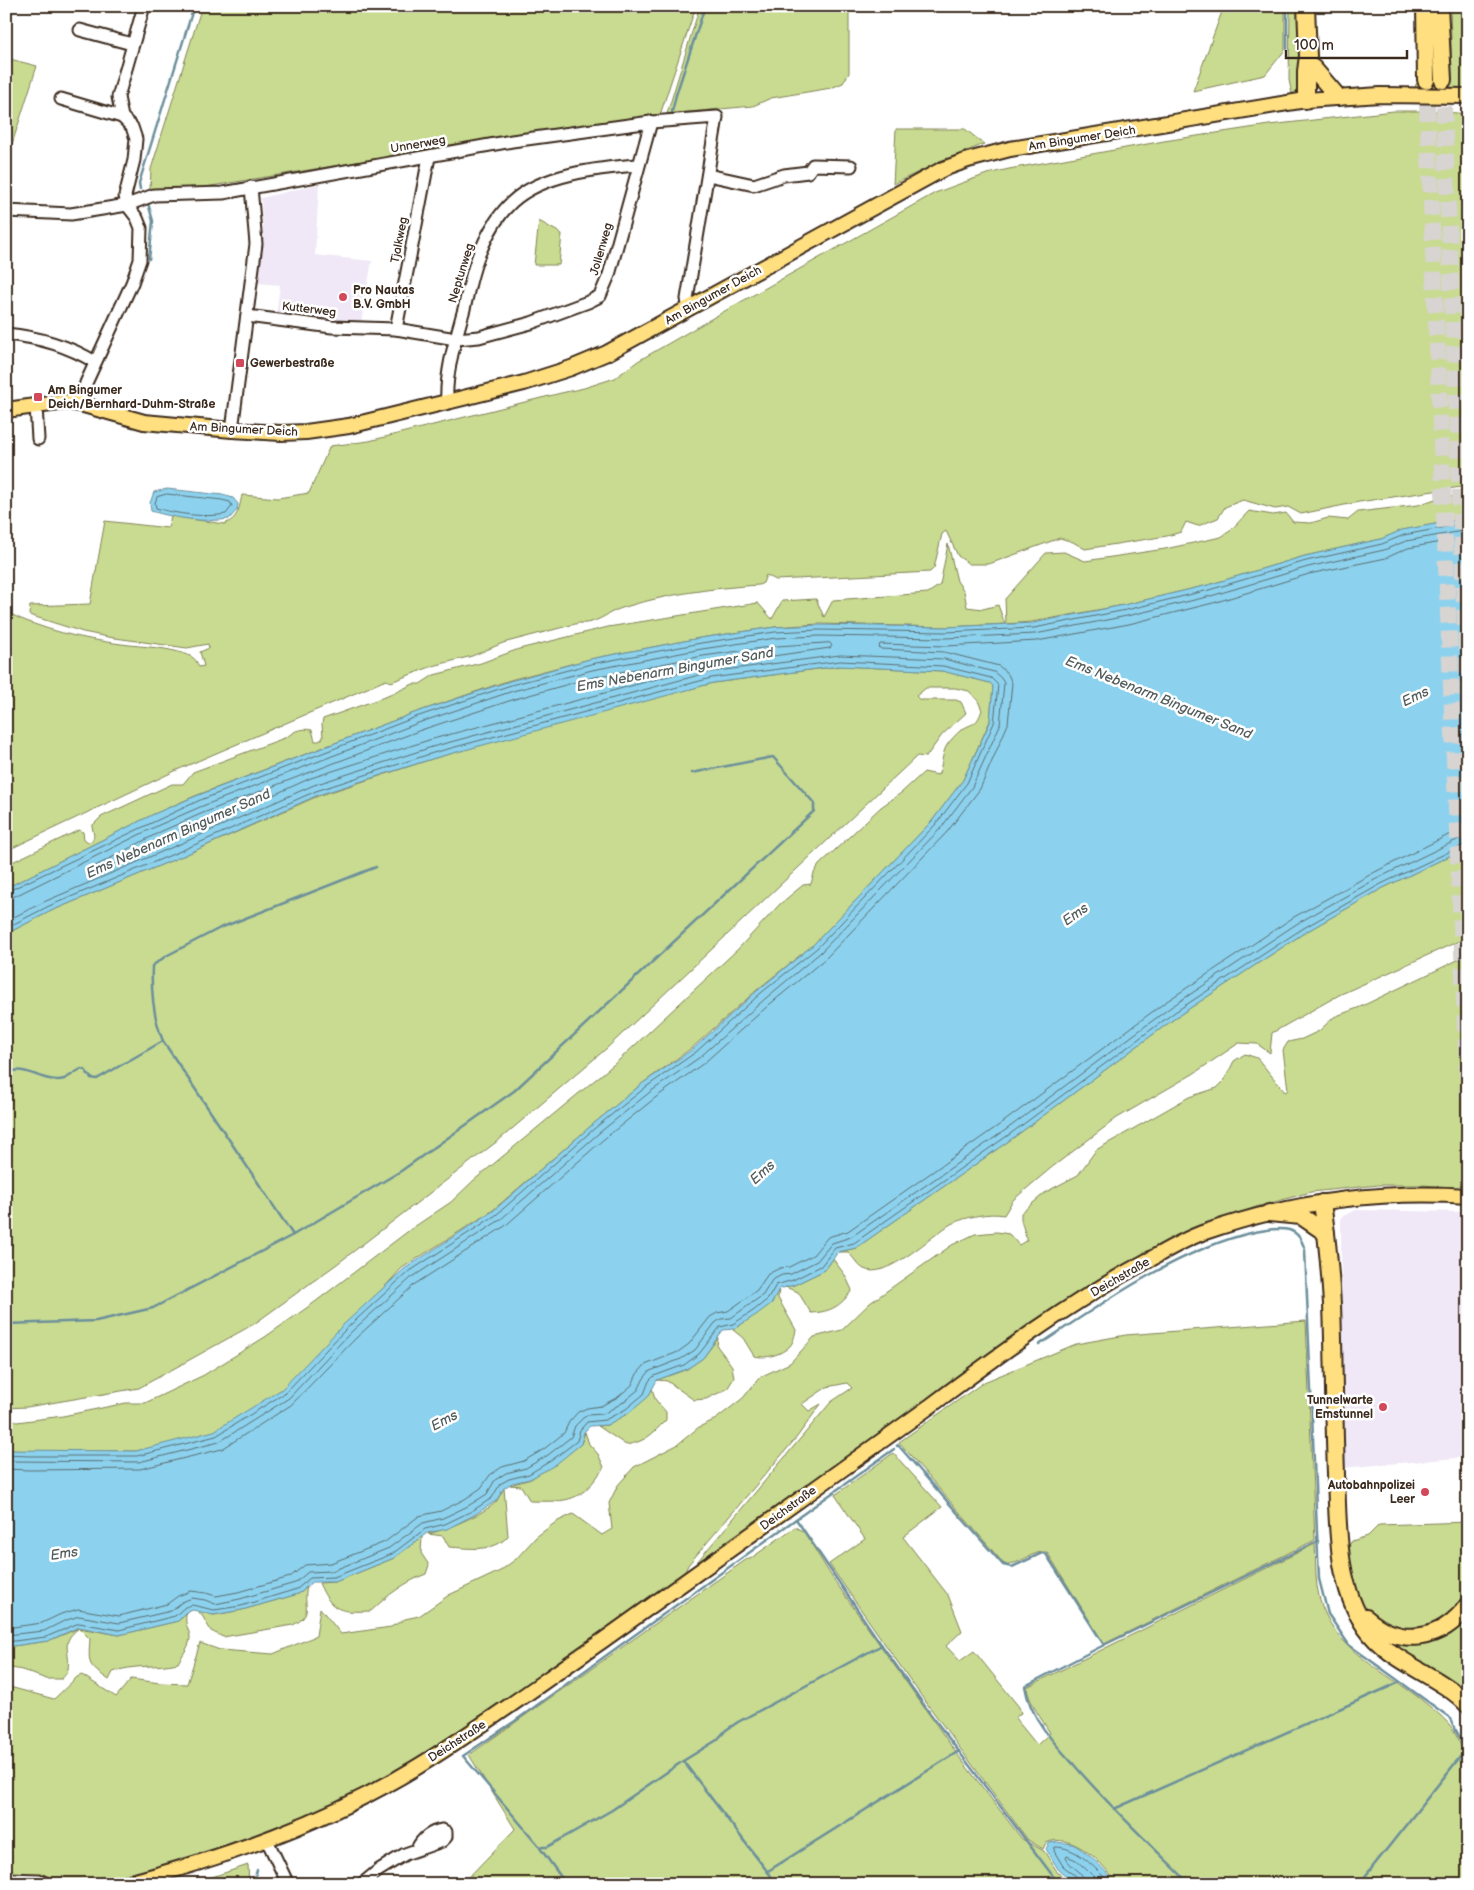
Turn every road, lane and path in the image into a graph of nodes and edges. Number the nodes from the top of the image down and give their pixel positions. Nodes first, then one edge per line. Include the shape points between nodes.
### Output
1 (144, 6) edge
2 (1306, 6) edge
3 (1425, 6) edge
4 (1440, 6) edge
5 (80, 30) dead end
6 (132, 44) junction
7 (1310, 62) junction
8 (1468, 96) edge
9 (1338, 97) junction
10 (61, 99) dead end
11 (1309, 100) junction
12 (122, 117) junction
13 (651, 122) junction
14 (429, 157) junction
15 (638, 166) junction
16 (851, 166) dead end
17 (708, 175) junction
18 (251, 187) junction
19 (127, 205) junction
20 (6, 211) edge
21 (689, 309) junction
22 (247, 316) junction
23 (396, 329) junction
24 (6, 334) edge
25 (456, 338) junction
26 (95, 362) junction
27 (447, 402) junction
28 (80, 404) junction
29 (36, 406) junction
30 (6, 410) edge
31 (232, 430) junction
32 (38, 439) dead end
33 (1468, 1196) edge
34 (1322, 1203) junction
35 (1269, 1213) junction
36 (1326, 1233) junction
37 (1352, 1603) junction
38 (1468, 1605) edge
39 (1468, 1705) edge
40 (267, 1840) junction
41 (417, 1849) dead end
42 (6, 1879) edge
43 (48, 1884) edge
44 (124, 1884) edge
45 (288, 1884) edge
46 (362, 1884) edge

1 - 6 street
2 - 7 highway
3 - 4 highway via 1434,80
5 - 6 street
6 - 12 street via 118,97
7 - 9 highway
7 - 11 highway via 1306,71
8 - 9 main road, Am Bingumer Deich
9 - 11 main road, Am Bingumer Deich
10 - 12 street
11 - 21 main road, Am Bingumer Deich via 1010,149 968,160 891,196
12 - 19 street via 132,127 136,139 125,196
13 - 14 street, Unnerweg via 512,141
13 - 15 street, Jollenweg
13 - 17 street, Unnerweg via 717,117
14 - 18 street, Unnerweg
14 - 23 street, Tjalkweg
15 - 25 street, Neptunweg via 604,168 554,180 512,201 491,228 480,251
15 - 25 street, Jollenweg via 609,276 600,296 532,323 479,337
16 - 17 street via 813,165 808,172 784,175 754,185
17 - 21 street via 687,299
18 - 19 street, Unnerweg via 206,195 154,195
18 - 22 street via 256,244
19 - 20 street, Unnerweg via 71,214
19 - 26 street via 141,228 140,260
21 - 27 main road, Am Bingumer Deich via 578,366
22 - 23 street, Kutterweg via 332,327
22 - 31 street
23 - 25 street, Kutterweg
24 - 26 street via 54,342
25 - 27 street, Neptunweg via 446,391
26 - 28 street
27 - 31 main road, Am Bingumer Deich via 328,430 281,433
28 - 29 main road, Am Bingumer Deich via 66,402
28 - 31 main road, Am Bingumer Deich via 144,422
29 - 30 main road, Am Bingumer Deich
29 - 32 street
33 - 34 main road, Deichstraße via 1403,1195
34 - 35 main road, Deichstraße
34 - 36 highway
35 - 36 highway via 1301,1216
35 - 40 main road, Deichstraße via 1198,1234 1120,1275 1018,1342 689,1580 464,1737 414,1769 354,1801
36 - 37 highway via 1332,1304 1338,1513 1344,1578
37 - 38 highway via 1370,1622 1403,1637 1435,1633
37 - 39 highway via 1366,1629 1388,1650 1441,1682
40 - 44 main road, Deichstraße
40 - 45 street
41 - 46 street via 395,1859
42 - 43 street via 39,1880

